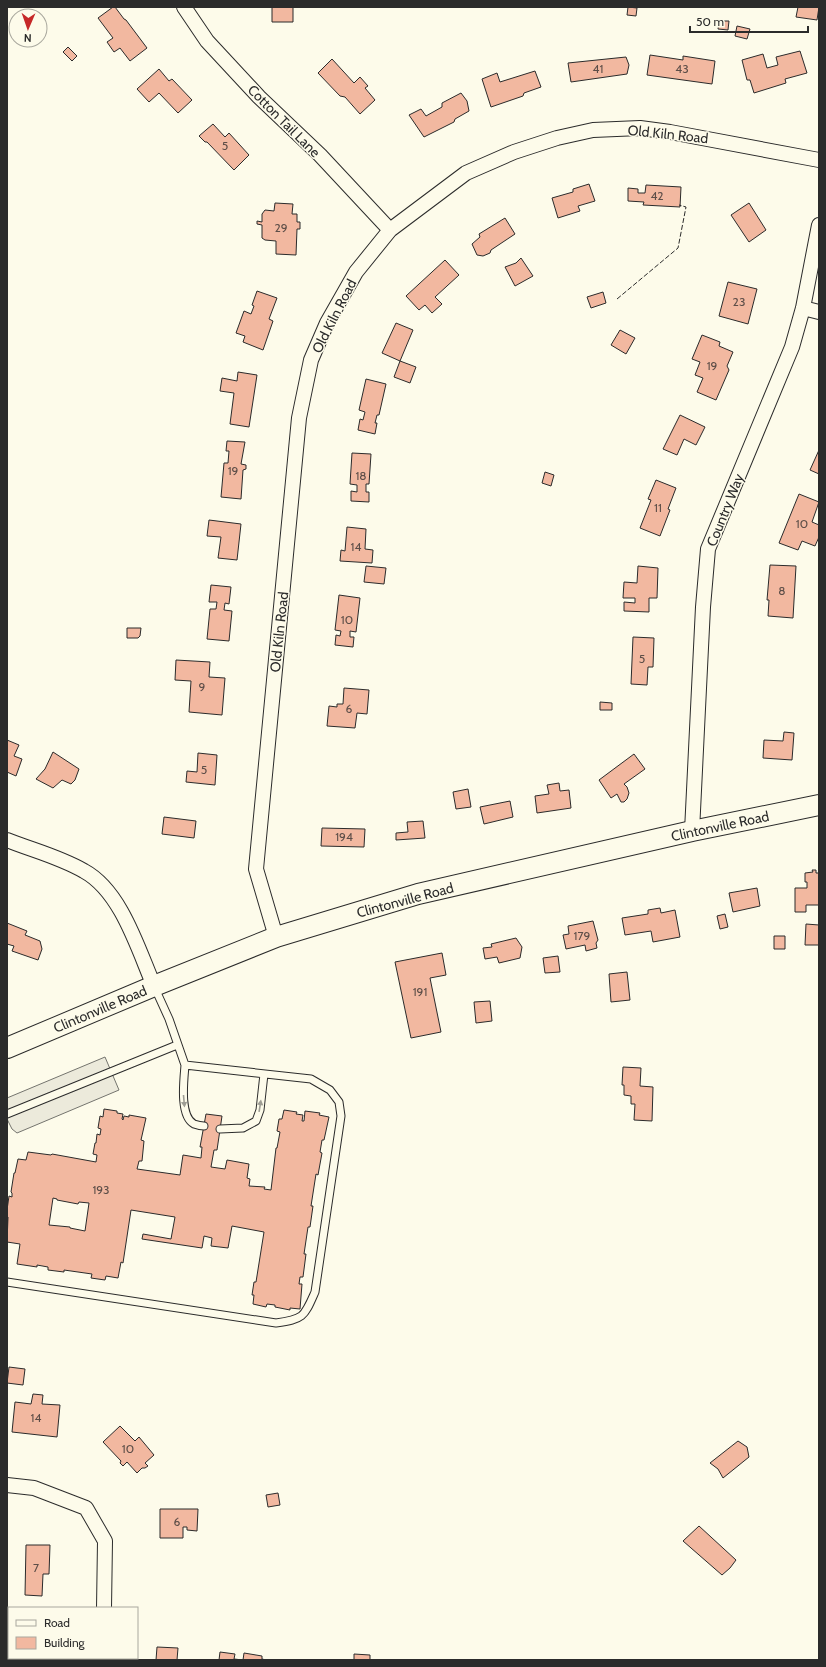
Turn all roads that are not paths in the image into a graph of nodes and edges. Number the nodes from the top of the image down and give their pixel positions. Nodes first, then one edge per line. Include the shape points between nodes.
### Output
1 (184, 7) edge
2 (819, 160) edge
3 (819, 225) edge
4 (390, 230) junction
5 (803, 308) junction
6 (819, 312) edge
7 (819, 805) edge
8 (692, 831) junction
9 (7, 840) edge
10 (276, 937) junction
11 (154, 986) junction
12 (177, 1045) junction
13 (7, 1048) edge
14 (185, 1065) junction
15 (264, 1074) junction
16 (7, 1114) edge
17 (204, 1126) dead end
18 (220, 1129) dead end
19 (7, 1282) edge
20 (7, 1484) edge
21 (104, 1607) edge

1 - 4 street, Cotton Tail Lane via 207,41
2 - 4 street, Old Kiln Road via 640,128 593,130 514,152 466,173
3 - 5 street, Country Way
4 - 10 street, Old Kiln Road via 356,272 327,323 311,360 300,418 256,868
5 - 6 street
5 - 8 street, Country Way via 792,346 708,549
7 - 8 main road, Clintonville Road
8 - 10 main road, Clintonville Road via 418,894
9 - 11 street via 85,871 104,886 121,910
10 - 11 main road, Clintonville Road
11 - 12 lane
11 - 13 main road, Clintonville Road
12 - 14 lane
12 - 16 lane
14 - 15 lane
14 -> 17 lane via 183,1100 187,1116 193,1124
18 -> 15 lane via 242,1128 256,1121 260,1110
15 - 19 lane via 311,1079 330,1090 339,1102 341,1116 315,1292 306,1312 296,1320 276,1323
20 - 21 street via 34,1488 86,1508 105,1541

